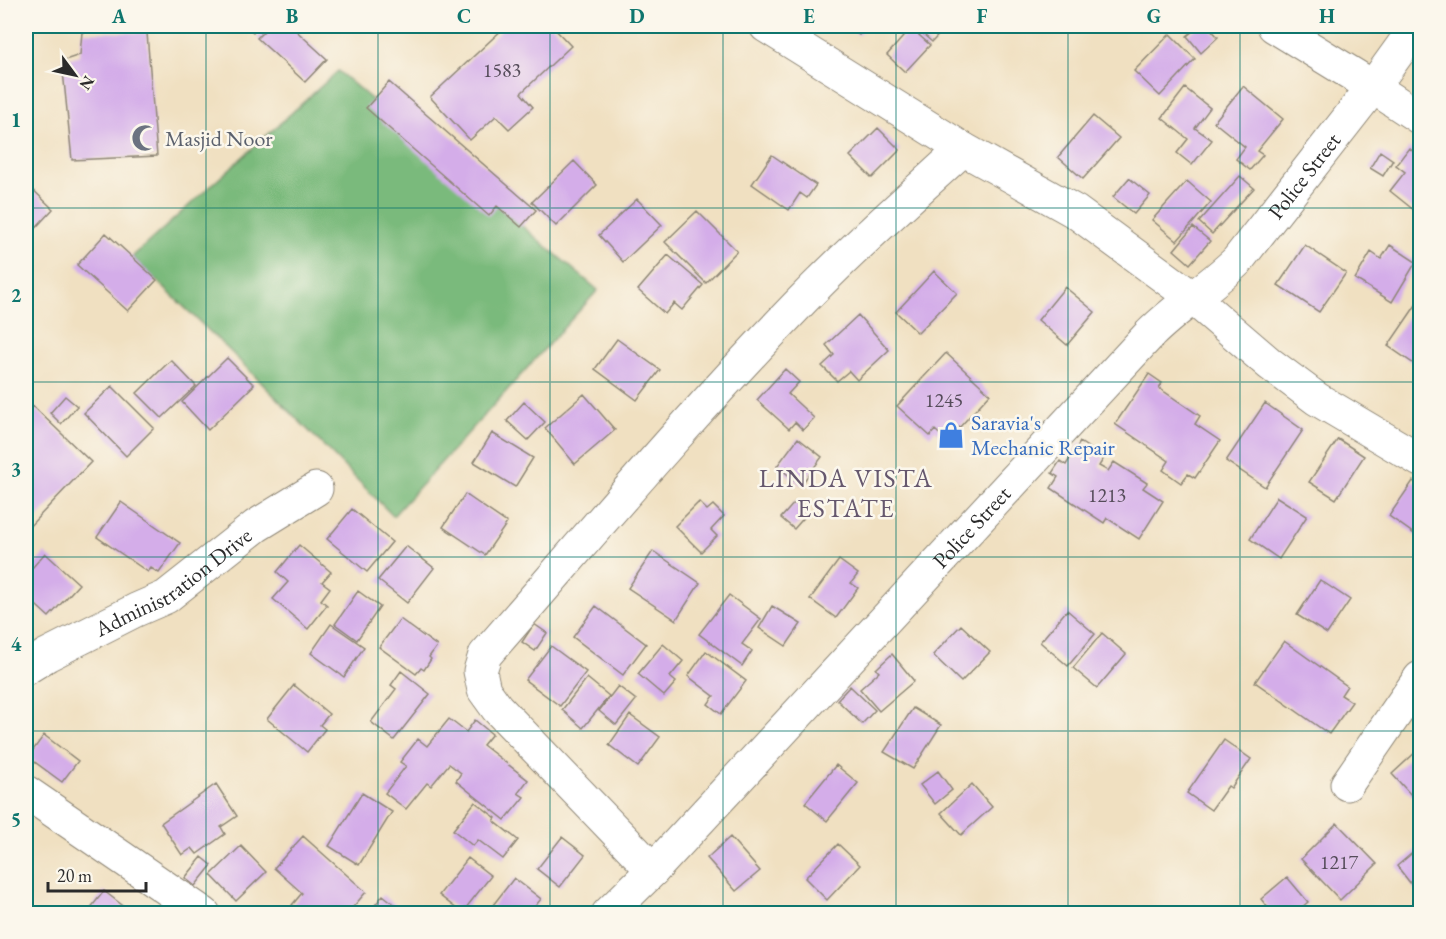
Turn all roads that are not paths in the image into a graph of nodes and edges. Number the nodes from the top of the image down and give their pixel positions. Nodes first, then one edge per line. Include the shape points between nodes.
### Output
1 (766, 26) edge
2 (1274, 26) edge
3 (1417, 26) edge
4 (1373, 87) junction
5 (1420, 118) edge
6 (963, 149) junction
7 (1193, 298) junction
8 (1420, 460) edge
9 (316, 489) dead end
10 (26, 668) edge
11 (1420, 678) edge
12 (1347, 784) dead end
13 (26, 792) edge
14 (653, 870) junction
15 (203, 913) edge
16 (608, 914) edge

1 - 6 street
2 - 4 street
3 - 4 street, Police Street
4 - 5 street
4 - 7 street, Police Street via 1238,261
6 - 7 street via 1076,212
6 - 14 street via 789,314 485,655 480,671 484,690 496,708
7 - 8 street via 1317,399
7 - 14 street, Police Street via 1150,334
9 - 10 street, Administration Drive via 256,526 166,597
11 - 12 street
13 - 15 street
14 - 16 street, Police Street

